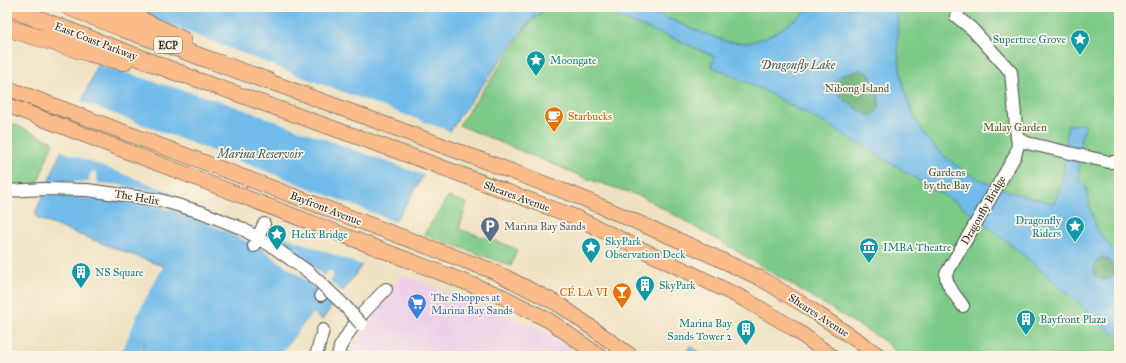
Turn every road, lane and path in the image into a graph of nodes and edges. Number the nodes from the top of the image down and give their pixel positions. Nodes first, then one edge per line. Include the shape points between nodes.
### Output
1 (7, 7) edge
2 (69, 7) edge
3 (110, 7) edge
4 (960, 7) edge
5 (7, 28) edge
6 (184, 74) junction
7 (268, 81) junction
8 (7, 88) edge
9 (7, 105) edge
10 (1017, 138) junction
11 (1119, 164) edge
12 (7, 190) edge
13 (264, 224) dead end
14 (256, 242) junction
15 (386, 289) dead end
16 (963, 306) dead end
17 (361, 324) dead end
18 (323, 330) dead end
19 (316, 356) edge
20 (338, 356) edge
21 (599, 356) edge
22 (631, 356) edge
23 (831, 356) edge
24 (879, 356) edge

1 - 6 highway, East Coast Parkway / ECP
2 - 7 highway, East Coast Parkway / ECP
3 - 7 highway
4 - 10 street via 956,16 972,29 1011,72
5 - 6 highway via 89,53
6 - 23 main road, Sheares Avenue via 575,217 746,300 793,328
7 - 24 main road, Sheares Avenue via 582,198 687,244 760,278 808,307
8 - 22 main road, Bayfront Avenue via 495,272 560,305
9 - 21 main road, Bayfront Avenue via 488,290 550,321
10 - 11 street via 1026,143
10 - 16 street, Dragonfly Bridge via 1018,145 1014,156 946,274 949,286
12 - 14 street, The Helix via 44,189 160,200 178,210 201,212 241,228
13 - 14 street
14 - 17 street, The Helix, bridge via 275,248 305,269 324,292 344,305
15 - 20 street via 351,329 340,347
18 - 19 street

